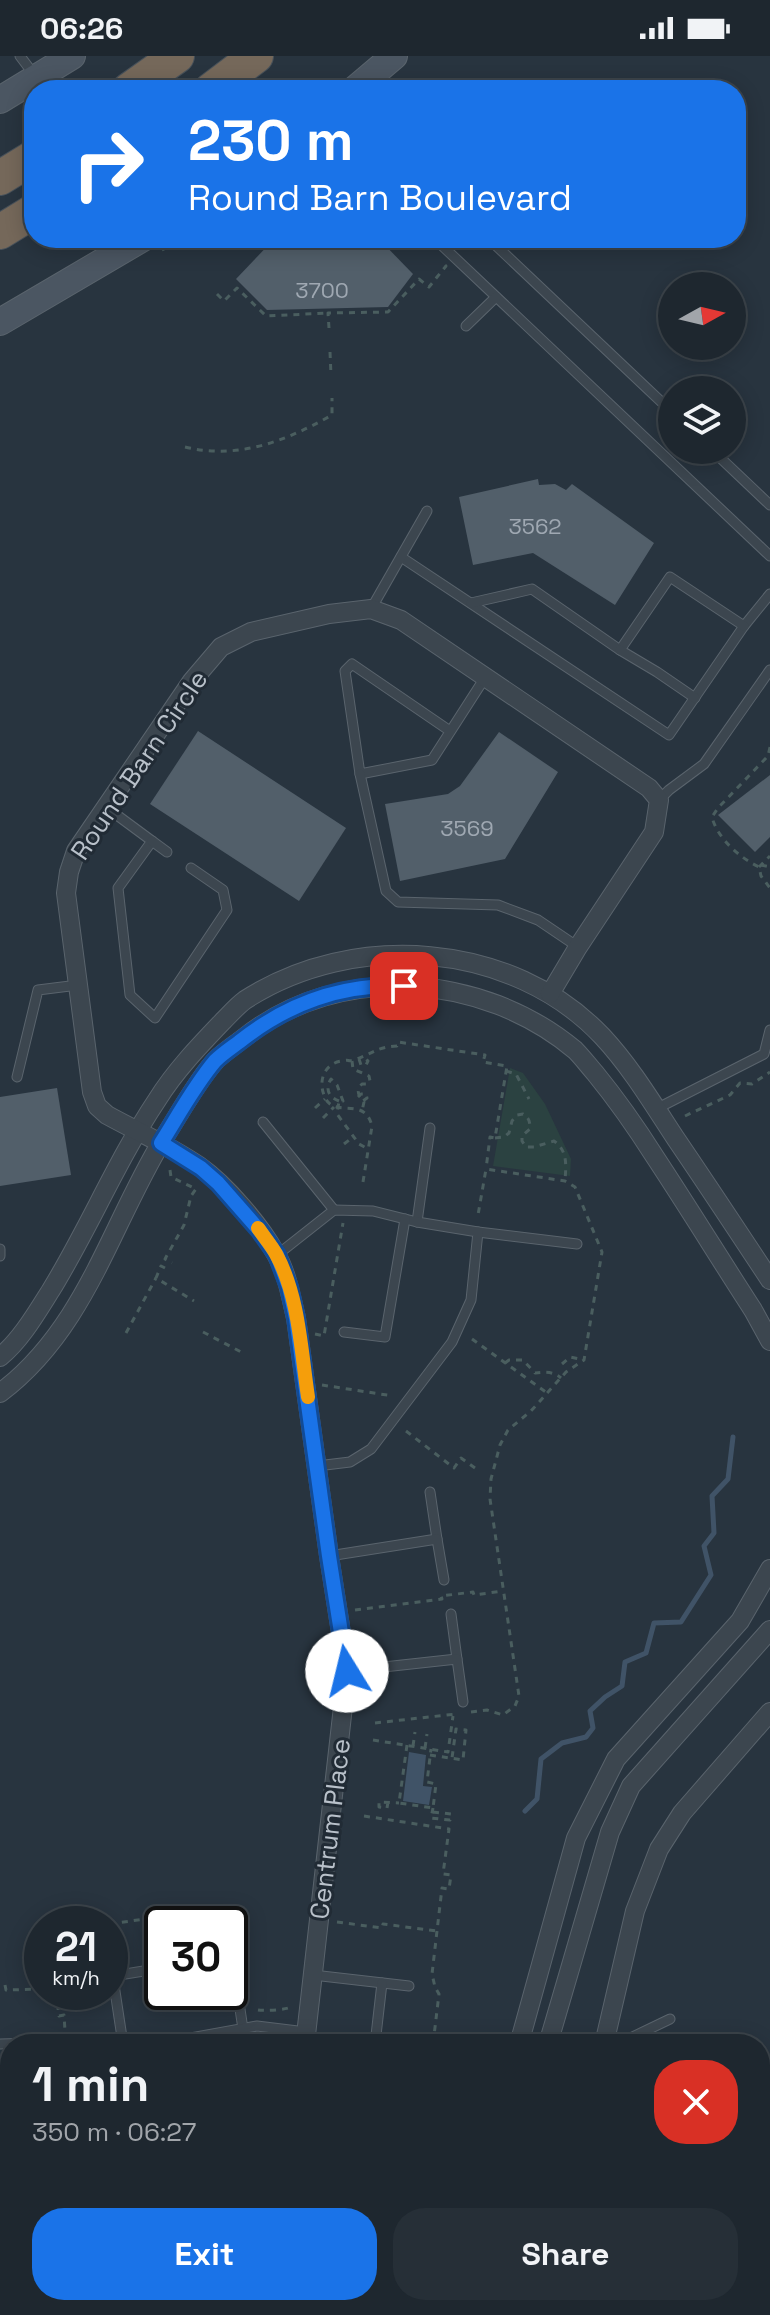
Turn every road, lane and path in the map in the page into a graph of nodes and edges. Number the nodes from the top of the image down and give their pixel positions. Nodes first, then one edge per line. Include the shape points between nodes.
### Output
1 (20, 56) edge
2 (72, 56) edge
3 (256, 56) edge
4 (394, 56) edge
5 (174, 58) edge
6 (37, 78) junction
7 (34, 80) edge
8 (143, 80) edge
9 (224, 80) edge
10 (369, 80) edge
11 (24, 86) edge
12 (0, 100) edge
13 (24, 164) edge
14 (0, 178) edge
15 (24, 217) edge
16 (0, 233) edge
17 (126, 248) edge
18 (445, 248) edge
19 (499, 248) edge
20 (436, 257) dead end
21 (217, 294) dead end
22 (496, 297) junction
23 (328, 313) junction
24 (0, 322) edge
25 (466, 326) dead end
26 (329, 328) dead end
27 (330, 352) dead end
28 (331, 375) dead end
29 (332, 398) dead end
30 (658, 399) edge
31 (185, 447) dead end
32 (727, 464) edge
33 (770, 505) edge
34 (427, 511) dead end
35 (770, 556) edge
36 (401, 557) junction
37 (770, 594) edge
38 (471, 603) junction
39 (371, 609) junction
40 (744, 626) junction
41 (620, 650) junction
42 (770, 670) edge
43 (486, 676) junction
44 (695, 698) junction
45 (450, 731) junction
46 (770, 747) edge
47 (360, 774) junction
48 (659, 800) junction
49 (106, 807) junction
50 (152, 841) junction
51 (167, 852) dead end
52 (770, 856) edge
53 (760, 866) junction
54 (770, 867) edge
55 (191, 868) dead end
56 (770, 888) edge
57 (578, 947) junction
58 (78, 985) junction
59 (550, 994) junction
60 (770, 1030) edge
61 (352, 1061) junction
62 (506, 1071) junction
63 (770, 1072) edge
64 (17, 1077) dead end
65 (325, 1099) junction
66 (529, 1099) dead end
67 (339, 1101) junction
68 (336, 1107) junction
69 (315, 1108) dead end
70 (656, 1109) junction
71 (362, 1111) junction
72 (685, 1116) dead end
73 (323, 1118) dead end
74 (263, 1122) dead end
75 (430, 1128) dead end
76 (137, 1132) junction
77 (353, 1137) junction
78 (495, 1138) junction
79 (161, 1143) junction
80 (344, 1144) dead end
81 (368, 1149) junction
82 (167, 1168) dead end
83 (486, 1169) junction
84 (565, 1181) junction
85 (363, 1182) dead end
86 (334, 1210) junction
87 (478, 1215) dead end
88 (405, 1219) junction
89 (343, 1222) dead end
90 (417, 1222) junction
91 (478, 1232) junction
92 (577, 1244) dead end
93 (0, 1249) edge
94 (277, 1255) junction
95 (0, 1256) edge
96 (172, 1263) dead end
97 (165, 1268) dead end
98 (156, 1278) junction
99 (770, 1280) edge
100 (194, 1301) dead end
101 (203, 1332) dead end
102 (344, 1332) dead end
103 (126, 1333) dead end
104 (315, 1334) dead end
105 (472, 1339) dead end
106 (770, 1341) edge
107 (4, 1346) edge
108 (245, 1354) dead end
109 (584, 1360) junction
110 (505, 1363) junction
111 (562, 1364) dead end
112 (561, 1378) junction
113 (322, 1385) dead end
114 (0, 1393) edge
115 (547, 1393) junction
116 (398, 1397) dead end
117 (406, 1431) dead end
118 (317, 1466) junction
119 (475, 1468) dead end
120 (430, 1492) dead end
121 (437, 1539) junction
122 (329, 1556) junction
123 (770, 1569) edge
124 (444, 1580) dead end
125 (505, 1590) junction
126 (355, 1610) dead end
127 (451, 1614) dead end
128 (770, 1630) edge
129 (457, 1659) junction
130 (347, 1671) junction
131 (463, 1702) dead end
132 (770, 1712) edge
133 (454, 1714) junction
134 (375, 1723) dead end
135 (415, 1732) dead end
136 (427, 1734) dead end
137 (373, 1740) dead end
138 (407, 1745) junction
139 (413, 1746) junction
140 (425, 1748) junction
141 (431, 1749) junction
142 (430, 1755) junction
143 (452, 1758) junction
144 (388, 1802) dead end
145 (399, 1803) junction
146 (364, 1816) dead end
147 (337, 1922) dead end
148 (437, 1931) junction
149 (313, 1975) junction
150 (382, 1983) junction
151 (5, 1985) dead end
152 (409, 1986) dead end
153 (24, 1990) edge
154 (291, 2007) dead end
155 (58, 2010) edge
156 (118, 2010) edge
157 (240, 2010) edge
158 (258, 2010) dead end
159 (670, 2019) dead end
160 (243, 2029) junction
161 (74, 2032) dead end
162 (122, 2034) edge
163 (214, 2034) edge
164 (294, 2034) edge
165 (306, 2034) edge
166 (376, 2034) edge
167 (434, 2034) edge
168 (522, 2034) edge
169 (551, 2034) edge
170 (606, 2034) edge
171 (639, 2034) edge

1 - 6 lane
2 - 6 main road
3 - 9 highway
4 - 10 main road
5 - 8 highway
6 - 7 main road
11 - 12 main road
13 - 14 highway
15 - 16 highway
17 - 24 main road
18 - 22 lane
19 - 30 lane
20 - 23 path via 446,266 429,287 419,279 388,312
21 - 23 path via 224,301 237,288 266,316
22 - 25 lane
22 - 35 lane
23 - 26 path
27 - 28 path
29 - 31 path via 332,415 274,443 239,450
32 - 33 lane
34 - 36 lane
36 - 38 lane
36 - 39 lane
37 - 40 lane
38 - 41 lane via 532,589
38 - 44 lane via 669,735
39 - 43 street, Round Barn Circle via 401,620
39 - 49 street, Round Barn Circle via 251,632 221,647
40 - 41 lane via 670,577
40 - 44 lane
41 - 44 lane
42 - 48 lane via 704,764
43 - 45 lane
43 - 48 street, Round Barn Circle
45 - 47 lane via 432,760
45 - 47 lane via 352,664 345,671
46 - 53 path via 768,756 712,817 729,844
47 - 57 lane via 386,891 398,902 498,905 538,920
48 - 57 street via 654,832
49 - 50 lane
49 - 58 street, Round Barn Circle via 76,851 69,872 66,893
50 - 51 lane
50 - 55 lane via 118,888 130,995 155,1018 227,910 223,890
52 - 53 path
53 - 54 path
53 - 56 path
57 - 59 street
58 - 64 lane via 38,990
58 - 76 street, Round Barn Circle via 97,1106
59 - 70 street via 601,1035
59 - 76 street via 491,968 449,958 357,957 320,967 243,1002 205,1039
60 - 70 lane via 764,1054
61 - 62 path via 398,1042 485,1055 483,1062 507,1066
61 - 65 path via 339,1061 324,1073
61 - 71 path via 353,1069 367,1073 370,1081 359,1087
62 - 66 path via 516,1074
62 - 78 path
63 - 72 path via 752,1084 740,1083 730,1095
65 - 68 path
65 - 69 path
67 - 67 path via 329,1093 331,1079 341,1093
67 - 68 path
68 - 71 path
68 - 73 path
68 - 77 path
70 - 99 street
71 - 81 path via 372,1126
74 - 86 lane
75 - 90 lane
76 - 79 street, Round Barn Circle
76 - 107 street via 35,1316
77 - 80 path
77 - 81 path
78 - 83 path via 490,1137
78 - 84 path via 509,1133 512,1121 523,1114 530,1129 522,1141 526,1147 559,1144 567,1162
79 - 94 street, Centrum Place via 218,1183
79 - 106 street via 216,1060 293,1006 375,985 433,987 504,1006 577,1052 621,1104
79 - 114 street via 92,1280 49,1346
81 - 85 path
82 - 96 path via 171,1177 196,1189 165,1259
83 - 84 path
83 - 87 path
84 - 109 path via 575,1187 602,1252
86 - 88 lane
86 - 94 lane
88 - 90 lane
88 - 102 lane via 385,1337
89 - 104 path via 324,1336
90 - 91 lane
91 - 92 lane
91 - 118 lane via 471,1300 452,1342 371,1449 350,1462
93 - 95 lane
94 - 118 street, Centrum Place via 296,1318
97 - 98 path via 161,1266
98 - 100 path
98 - 103 path
101 - 108 path
105 - 110 path
109 - 111 path via 570,1357
109 - 112 path
110 - 112 path via 523,1360 535,1373
110 - 115 path
112 - 115 path
113 - 116 path
115 - 125 path via 508,1430 491,1479
117 - 119 path via 454,1468 461,1458
118 - 122 street, Centrum Place
120 - 121 lane
121 - 122 lane
121 - 124 lane
122 - 130 street, Centrum Place
123 - 168 street via 740,1621 616,1759 576,1838
125 - 126 path
125 - 133 path via 519,1696 515,1706 503,1715 487,1710
127 - 129 lane
128 - 169 street via 631,1786 610,1832
129 - 130 lane
129 - 131 lane
130 - 149 street, Centrum Place
132 - 170 street via 682,1813 659,1849 635,1911
133 - 134 path
133 - 141 path via 448,1752
135 - 139 path
136 - 140 path
137 - 138 path
138 - 139 path
138 - 145 path
139 - 140 path
140 - 141 path
141 - 142 path
142 - 143 path
142 - 145 path via 427,1782 436,1784 433,1810
143 - 143 path via 463,1760 466,1730 456,1729
144 - 145 path
146 - 148 path via 449,1829 443,1874 451,1875 449,1889 442,1888
147 - 148 path
148 - 167 path
149 - 150 lane
149 - 165 street, Centrum Place
150 - 152 lane
150 - 166 lane
151 - 153 path via 6,1990
154 - 158 path
155 - 161 path via 65,2031
156 - 162 lane
157 - 160 lane
159 - 171 lane
160 - 163 lane
160 - 164 lane via 273,2027

